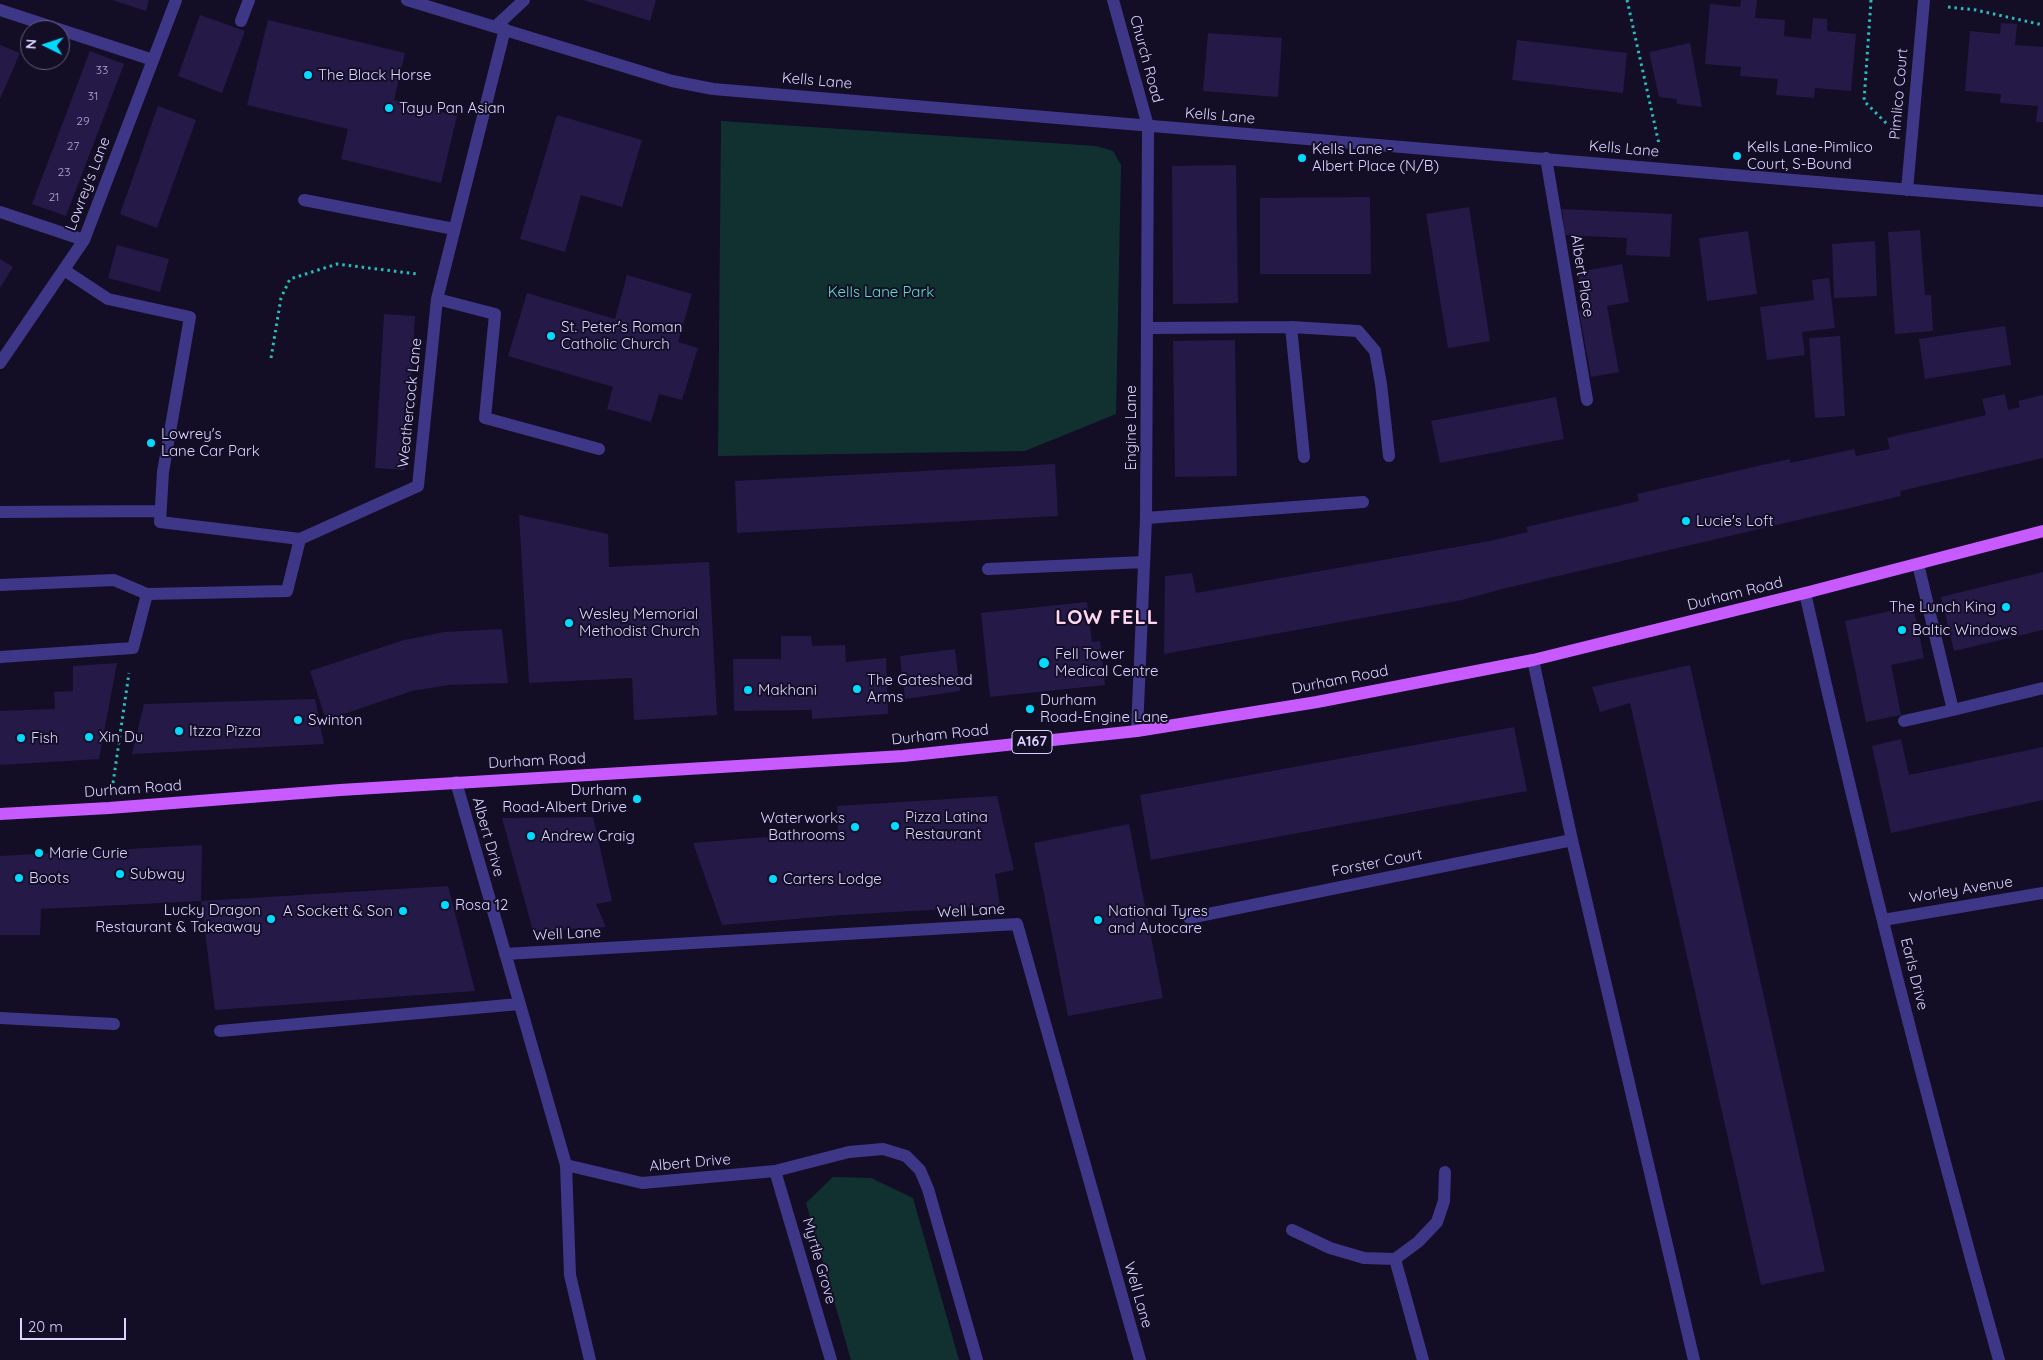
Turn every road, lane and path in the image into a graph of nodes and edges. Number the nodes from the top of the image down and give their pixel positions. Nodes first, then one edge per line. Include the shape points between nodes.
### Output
1 (176, 0) edge
2 (249, 0) edge
3 (406, 0) edge
4 (524, 0) edge
5 (1113, 0) edge
6 (1627, 0) edge
7 (1871, 0) edge
8 (1924, 3) edge
9 (0, 10) edge
10 (241, 20) dead end
11 (2043, 25) edge
12 (500, 28) junction
13 (154, 60) junction
14 (1148, 126) junction
15 (1911, 149) junction
16 (1546, 158) junction
17 (1664, 169) junction
18 (1907, 190) junction
19 (304, 200) dead end
20 (2043, 201) edge
21 (0, 212) edge
22 (454, 229) junction
23 (84, 240) junction
24 (64, 270) junction
25 (442, 278) junction
26 (437, 299) junction
27 (1291, 327) junction
28 (1148, 328) junction
29 (270, 358) dead end
30 (0, 363) edge
31 (1587, 400) dead end
32 (599, 449) dead end
33 (1389, 456) dead end
34 (1304, 457) dead end
35 (1364, 502) dead end
36 (160, 511) junction
37 (0, 512) edge
38 (1146, 518) junction
39 (2043, 532) edge
40 (300, 540) junction
41 (1144, 562) junction
42 (1918, 564) junction
43 (988, 569) dead end
44 (0, 585) edge
45 (1805, 593) junction
46 (148, 594) junction
47 (133, 648) junction
48 (0, 657) edge
49 (1533, 660) junction
50 (2043, 688) edge
51 (1952, 710) junction
52 (1904, 721) dead end
53 (1137, 731) junction
54 (456, 782) junction
55 (109, 808) junction
56 (0, 814) edge
57 (1572, 840) junction
58 (2043, 893) edge
59 (1189, 918) dead end
60 (1884, 920) junction
61 (505, 954) junction
62 (520, 1004) junction
63 (0, 1018) edge
64 (114, 1024) dead end
65 (220, 1031) dead end
66 (566, 1165) junction
67 (775, 1171) junction
68 (1445, 1172) dead end
69 (1292, 1230) dead end
70 (1395, 1259) junction
71 (588, 1359) edge
72 (831, 1360) edge
73 (977, 1360) edge
74 (1140, 1360) edge
75 (1423, 1360) edge
76 (1694, 1360) edge
77 (1999, 1360) edge

1 - 13 street, Lowrey's Lane
2 - 10 street
3 - 12 street, Kells Lane
4 - 12 street
5 - 14 street, Church Road
6 - 17 path
7 - 15 path via 1864,101
8 - 11 path via 1976,10
8 - 15 street, Pimlico Court
9 - 13 street
12 - 14 street, Kells Lane via 672,81 713,89
12 - 22 street, Weathercock Lane
13 - 23 street, Lowrey's Lane
14 - 16 street, Kells Lane
14 - 28 street, Engine Lane
15 - 18 street, Pimlico Court
16 - 17 street, Kells Lane
16 - 31 street, Albert Place
17 - 18 street, Kells Lane
18 - 20 street, Kells Lane
19 - 22 street
21 - 23 street
22 - 25 street, Weathercock Lane
23 - 24 street, Lowrey's Lane
24 - 30 street, Lowrey's Lane
24 - 36 street via 108,299 190,318 164,463
25 - 26 street, Weathercock Lane
25 - 29 path via 338,264 290,279 281,298
26 - 32 street via 495,314 485,418
26 - 40 street, Weathercock Lane via 418,486
27 - 28 street
27 - 33 street via 1358,331 1375,351
27 - 34 street
28 - 38 street, Engine Lane
35 - 38 street
36 - 37 street
36 - 40 street via 160,522
38 - 41 street, Engine Lane
39 - 42 main road, Durham Road / A167
40 - 46 street via 287,591
41 - 43 street
41 - 53 street, Engine Lane
42 - 45 main road, Durham Road / A167
42 - 51 street
44 - 46 street via 114,580
45 - 49 main road, Durham Road / A167
45 - 60 street, Earls Drive
46 - 47 street
47 - 48 street
47 - 55 path
49 - 53 main road, Durham Road / A167 via 1317,702
49 - 57 street
50 - 51 street
51 - 52 street
53 - 54 main road, Durham Road / A167 via 903,756
54 - 55 main road, Durham Road / A167
54 - 61 street, Albert Drive
55 - 56 main road, Durham Road / A167
57 - 59 street, Forster Court
57 - 76 street
58 - 60 street, Worley Avenue
60 - 77 street, Earls Drive via 1953,1194
61 - 62 street, Albert Drive
61 - 74 street, Well Lane via 1017,924
62 - 65 street
62 - 66 street, Albert Drive
63 - 64 street
66 - 67 street, Albert Drive via 642,1183
66 - 71 street via 570,1275
67 - 72 street, Myrtle Grove
67 - 73 street, Albert Drive via 849,1152 883,1149 906,1156 920,1170 928,1189
68 - 70 street via 1444,1202 1437,1222
69 - 70 street via 1330,1248 1364,1258
70 - 75 street

